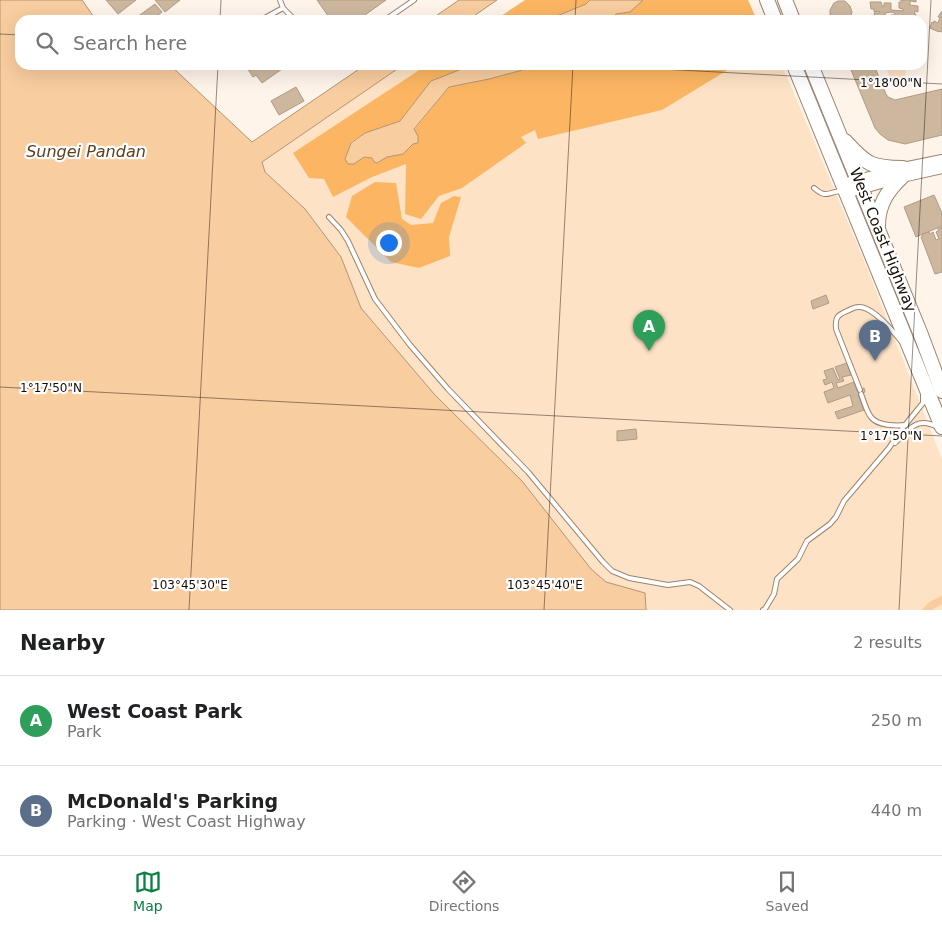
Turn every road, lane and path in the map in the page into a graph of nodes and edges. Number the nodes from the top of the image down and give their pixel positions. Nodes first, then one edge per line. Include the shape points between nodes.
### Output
1 (280, 0) edge
2 (414, 0) edge
3 (767, 0) edge
4 (785, 0) edge
5 (283, 8) junction
6 (270, 15) edge
7 (290, 15) edge
8 (392, 15) edge
9 (773, 15) edge
10 (791, 15) edge
11 (796, 70) edge
12 (813, 70) edge
13 (839, 135) junction
14 (942, 160) edge
15 (942, 168) edge
16 (903, 173) junction
17 (860, 184) junction
18 (814, 188) dead end
19 (844, 188) junction
20 (329, 216) dead end
21 (878, 231) junction
22 (911, 354) junction
23 (924, 383) junction
24 (942, 391) edge
25 (906, 424) junction
26 (942, 429) edge
27 (890, 448) junction
28 (730, 610) edge
29 (763, 610) edge

1 - 5 lane
2 - 8 lane
3 - 9 highway
4 - 10 highway
5 - 6 lane
5 - 7 lane
11 - 19 highway, West Coast Highway
12 - 13 highway, West Coast Highway
13 - 16 highway via 872,165
13 - 17 highway, West Coast Highway
14 - 16 main road
15 - 16 main road
16 - 17 main road
16 - 21 highway via 880,208
17 - 19 main road
17 - 21 highway, West Coast Highway
18 - 19 lane via 824,194
19 - 22 highway, West Coast Highway
20 - 28 lane via 348,241 375,299 410,345 528,472 612,571 668,585 690,582
21 - 24 highway, West Coast Highway
22 - 23 highway, West Coast Highway
22 - 25 lane via 869,309 857,307 837,316 836,329 871,418 893,426
23 - 25 lane via 923,403
23 - 26 highway, West Coast Highway
25 - 27 lane
26 - 27 lane via 920,422
27 - 29 lane via 844,501 830,524 807,541 798,559 776,579 774,594

